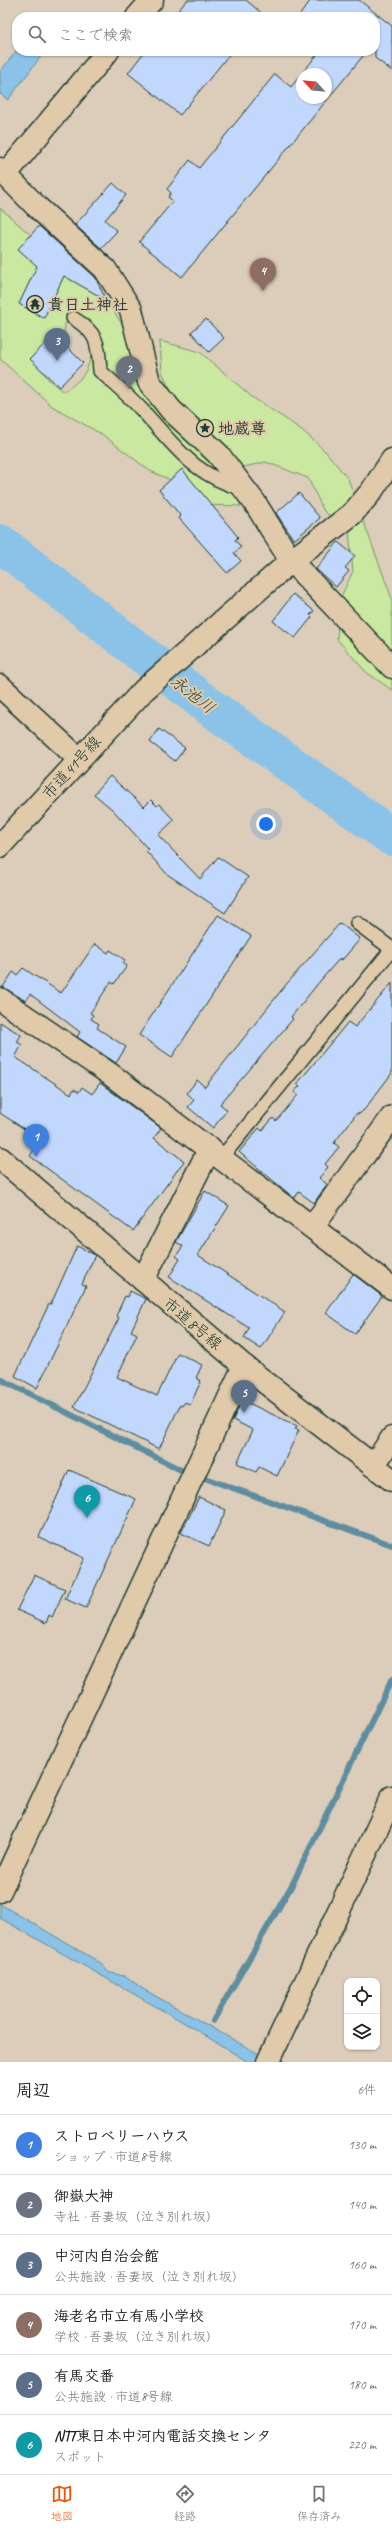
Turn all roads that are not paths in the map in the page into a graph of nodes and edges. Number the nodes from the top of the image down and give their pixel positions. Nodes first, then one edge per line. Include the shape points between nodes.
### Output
1 (152, 0) edge
2 (141, 12) edge
3 (104, 56) edge
4 (3, 172) edge
5 (73, 318) dead end
6 (392, 460) edge
7 (243, 489) junction
8 (291, 561) junction
9 (392, 667) edge
10 (0, 686) edge
11 (79, 759) junction
12 (0, 846) edge
13 (357, 923) dead end
14 (392, 949) edge
15 (0, 999) edge
16 (392, 1118) edge
17 (216, 1153) junction
18 (0, 1158) edge
19 (312, 1227) junction
20 (143, 1280) junction
21 (392, 1288) edge
22 (244, 1366) junction
23 (392, 1438) edge
24 (373, 1466) junction
25 (392, 1480) edge
26 (392, 1797) edge
27 (0, 1891) edge
28 (269, 2060) edge

1 - 2 street
3 - 4 street
4 - 7 street via 105,269 131,310 149,382 171,410 218,454
5 - 7 lane via 92,332 97,341 100,371 140,408 190,462 220,483
6 - 8 street via 371,492 352,514
7 - 8 street via 255,503
8 - 9 street
8 - 11 street, 市道41号線 via 144,690
10 - 11 street
11 - 12 street, 市道41号線
13 - 14 lane
14 - 17 lane
15 - 17 street via 110,1074
16 - 19 street
17 - 19 street
17 - 20 street
18 - 20 street, 市道8号線
19 - 21 street
20 - 22 street, 市道8号線
22 - 24 street, 市道8号線
22 - 27 street
23 - 24 street
24 - 25 street, 市道8号線
26 - 28 street

